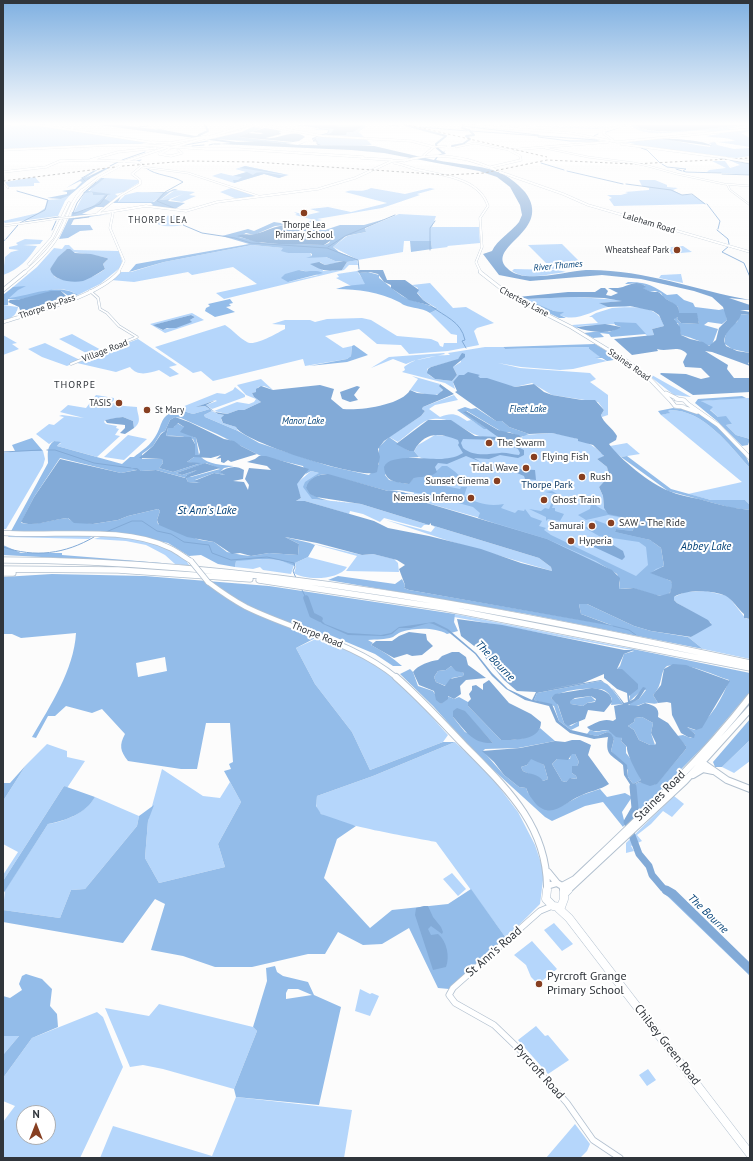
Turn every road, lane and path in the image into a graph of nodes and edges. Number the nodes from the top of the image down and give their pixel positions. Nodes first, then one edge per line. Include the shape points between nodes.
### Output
1 (93, 179) edge
2 (97, 179) edge
3 (139, 179) edge
4 (207, 179) edge
5 (351, 179) edge
6 (457, 179) edge
7 (522, 179) edge
8 (700, 179) edge
9 (4, 182) edge
10 (727, 184) junction
11 (750, 186) edge
12 (9, 188) dead end
13 (258, 196) junction
14 (750, 205) edge
15 (99, 213) junction
16 (113, 213) junction
17 (7, 226) edge
18 (3, 229) edge
19 (750, 252) edge
20 (3, 286) edge
21 (96, 288) junction
22 (3, 290) edge
23 (90, 291) junction
24 (95, 293) junction
25 (3, 322) edge
26 (597, 343) joint
27 (72, 364) dead end
28 (660, 388) junction
29 (678, 399) junction
30 (671, 401) junction
31 (688, 404) junction
32 (682, 407) junction
33 (708, 417) junction
34 (750, 458) edge
35 (4, 533) edge
36 (3, 559) edge
37 (3, 566) edge
38 (3, 569) edge
39 (76, 569) junction
40 (186, 569) junction
41 (3, 573) edge
42 (298, 583) junction
43 (750, 663) edge
44 (750, 668) edge
45 (750, 698) edge
46 (750, 709) edge
47 (715, 752) junction
48 (695, 761) junction
49 (703, 762) junction
50 (711, 769) junction
51 (689, 778) junction
52 (750, 789) edge
53 (635, 825) junction
54 (623, 836) junction
55 (618, 845) junction
56 (605, 850) junction
57 (548, 872) junction
58 (560, 885) junction
59 (547, 886) junction
60 (565, 893) junction
61 (546, 899) junction
62 (564, 902) junction
63 (555, 906) junction
64 (542, 909) junction
65 (569, 918) junction
66 (448, 995) joint
67 (750, 1154) edge
68 (620, 1158) edge

1 - 20 highway via 74,195 45,247
2 - 22 highway via 80,192 50,248
3 - 15 main road via 141,181 139,185 120,195
4 - 13 street
5 - 13 main road via 326,187
6 - 26 main road, Chertsey Lane via 482,194 488,205 480,218 482,247 476,262 480,272 509,295
7 - 19 main road, Laleham Road via 591,206
8 - 10 street, bridge
9 - 12 street
10 - 11 street
10 - 14 street via 730,190
13 - 16 main road via 215,202 186,211 146,206
15 - 16 main road
15 - 17 street, bridge
16 - 21 main road, Thorpe By-Pass via 110,229 122,253 124,264
17 - 18 street
21 - 23 main road, Thorpe By-Pass
21 - 24 street
23 - 24 street
23 - 25 main road, Thorpe By-Pass
24 - 27 street, Village Road via 102,308 119,326 137,337
26 - 28 main road, Staines Road via 638,369
28 - 29 main road, Staines Road
28 - 30 main road, Staines Road
29 - 30 main road
29 - 31 main road, Staines Road
30 - 32 main road via 674,405
31 - 32 main road
31 - 33 main road
32 - 33 main road
33 - 34 main road
35 - 57 main road, Thorpe Road, bridge via 120,535 153,540 172,547 191,561 208,582 238,604 337,642 374,660 405,684 520,804 538,838
36 - 40 highway via 139,564
37 - 40 highway
38 - 39 highway
39 - 41 highway
39 - 42 highway via 167,572
40 - 42 highway
42 - 43 highway via 512,615
42 - 44 highway via 555,628
45 - 48 main road, Staines Road via 724,731
46 - 47 main road, Staines Road
47 - 49 main road, Staines Road
47 - 50 main road via 709,761
48 - 49 main road
48 - 53 main road, Staines Road
49 - 50 main road
49 - 51 main road, Staines Road
50 - 51 main road via 700,770
50 - 52 main road via 728,781
51 - 53 main road, Staines Road
53 - 54 main road, Staines Road
54 - 55 main road, Staines Road
54 - 56 main road, Staines Road
55 - 56 main road via 614,843
55 - 60 main road, Staines Road
56 - 58 main road, Staines Road via 574,879
57 - 58 main road, Thorpe Road
57 - 59 main road, Thorpe Road
58 - 59 main road
58 - 60 main road
59 - 61 main road
60 - 62 main road
61 - 63 main road
61 - 64 street, St Ann's Road
62 - 63 main road via 561,907
62 - 65 main road, Chilsey Green Road
63 - 64 street, St Ann's Road
63 - 65 main road, Chilsey Green Road
64 - 66 street, St Ann's Road
65 - 67 main road, Chilsey Green Road
66 - 68 street, Pyrcroft Road via 455,1003 494,1025 567,1103 593,1140

